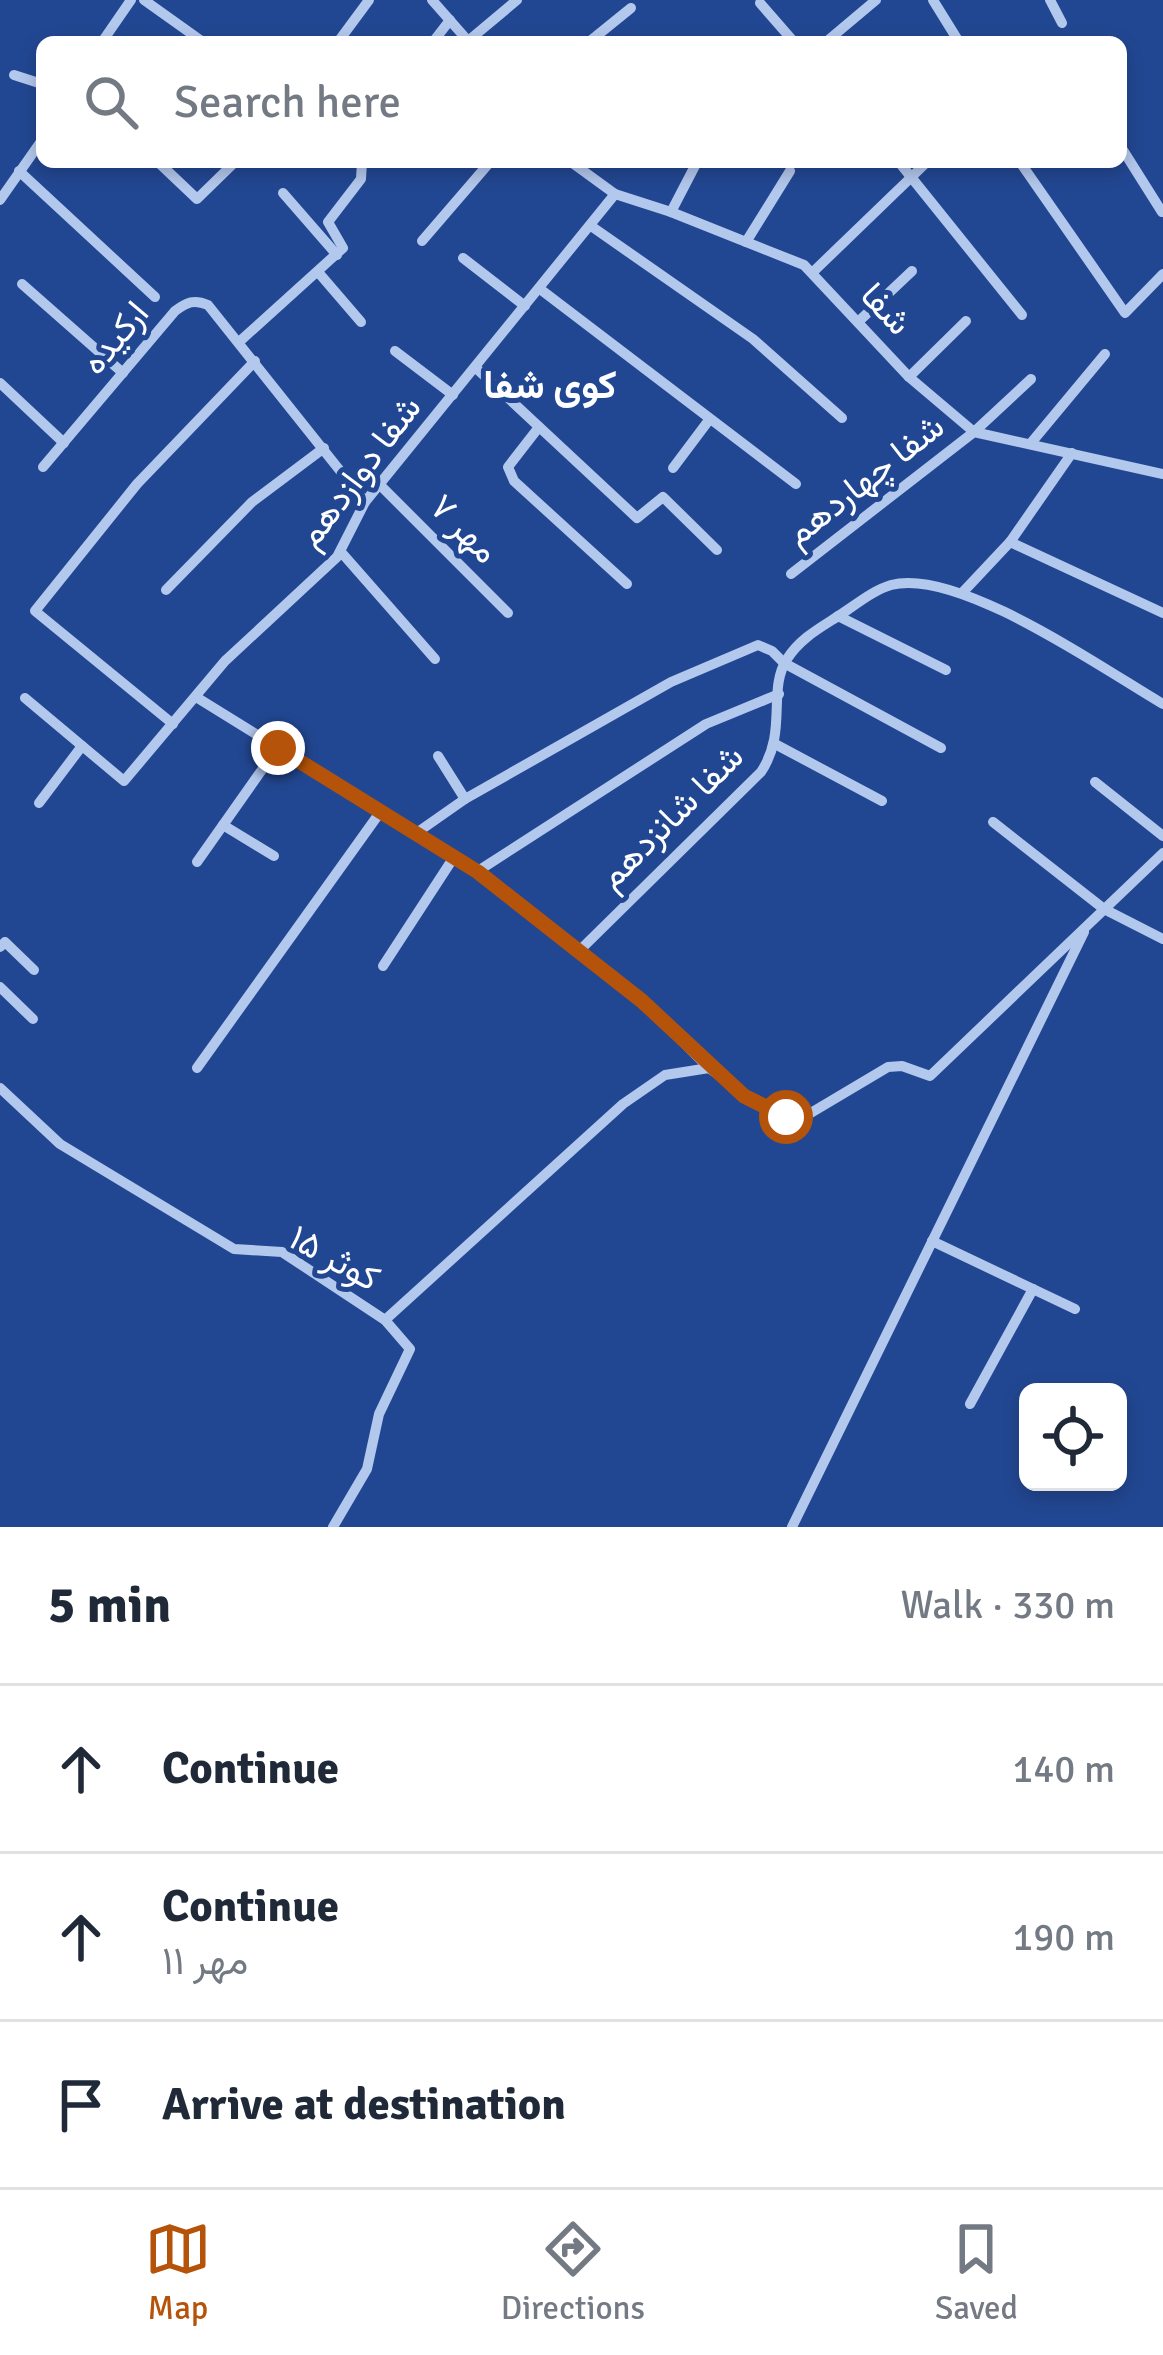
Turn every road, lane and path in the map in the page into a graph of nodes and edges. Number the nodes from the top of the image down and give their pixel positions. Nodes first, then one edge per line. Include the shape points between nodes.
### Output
1 (131, 0) edge
2 (144, 0) edge
3 (369, 0) edge
4 (432, 0) edge
5 (518, 0) edge
6 (874, 0) edge
7 (933, 0) edge
8 (1050, 0) edge
9 (760, 3) edge
10 (632, 8) dead end
11 (450, 20) junction
12 (1062, 23) dead end
13 (106, 36) edge
14 (195, 36) edge
15 (342, 36) edge
16 (438, 36) edge
17 (464, 36) edge
18 (474, 36) edge
19 (597, 36) edge
20 (789, 36) edge
21 (833, 36) edge
22 (952, 36) edge
23 (14, 75) dead end
24 (36, 82) edge
25 (36, 148) edge
26 (1127, 157) edge
27 (164, 168) edge
28 (229, 168) edge
29 (362, 168) edge
30 (485, 168) edge
31 (579, 168) edge
32 (694, 168) edge
33 (904, 168) edge
34 (920, 168) edge
35 (1024, 168) edge
36 (19, 171) junction
37 (790, 171) dead end
38 (911, 176) junction
39 (283, 194) dead end
40 (615, 194) junction
41 (0, 200) edge
42 (671, 212) junction
43 (1162, 212) edge
44 (591, 226) junction
45 (422, 241) dead end
46 (746, 242) junction
47 (337, 255) junction
48 (463, 259) dead end
49 (912, 271) dead end
50 (318, 272) junction
51 (813, 272) junction
52 (1163, 274) edge
53 (22, 284) dead end
54 (540, 289) junction
55 (155, 298) dead end
56 (526, 305) junction
57 (1022, 315) dead end
58 (966, 321) dead end
59 (361, 322) dead end
60 (859, 322) junction
61 (239, 342) junction
62 (395, 351) dead end
63 (1105, 354) dead end
64 (255, 361) junction
65 (476, 368) junction
66 (123, 373) junction
67 (909, 377) junction
68 (1031, 380) dead end
69 (0, 383) edge
70 (453, 395) junction
71 (842, 418) dead end
72 (709, 420) junction
73 (539, 427) junction
74 (974, 432) junction
75 (64, 443) junction
76 (1030, 443) junction
77 (324, 448) junction
78 (1072, 453) junction
79 (43, 467) dead end
80 (673, 468) dead end
81 (1163, 474) edge
82 (796, 484) dead end
83 (380, 485) junction
84 (365, 502) junction
85 (1010, 542) junction
86 (717, 550) dead end
87 (341, 552) junction
88 (791, 574) dead end
89 (627, 584) dead end
90 (166, 590) dead end
91 (963, 592) junction
92 (508, 613) dead end
93 (1163, 613) edge
94 (838, 616) junction
95 (435, 659) dead end
96 (784, 663) junction
97 (946, 670) dead end
98 (779, 694) junction
99 (196, 697) junction
100 (25, 698) dead end
101 (1163, 704) edge
102 (173, 724) junction
103 (775, 744) junction
104 (82, 746) junction
105 (278, 748) junction
106 (941, 748) dead end
107 (438, 756) dead end
108 (1095, 782) dead end
109 (465, 799) junction
110 (882, 801) dead end
111 (39, 803) dead end
112 (381, 811) junction
113 (993, 823) dead end
114 (223, 825) junction
115 (415, 834) junction
116 (1163, 836) edge
117 (1163, 853) edge
118 (274, 856) dead end
119 (454, 856) junction
120 (197, 862) dead end
121 (478, 872) junction
122 (1105, 909) junction
123 (1088, 925) junction
124 (1163, 939) edge
125 (3, 945) edge
126 (578, 952) junction
127 (383, 966) dead end
128 (34, 970) dead end
129 (0, 986) edge
130 (33, 1018) dead end
131 (197, 1068) dead end
132 (710, 1068) junction
133 (0, 1088) edge
134 (932, 1241) junction
135 (1033, 1289) junction
136 (1075, 1309) dead end
137 (385, 1320) junction
138 (970, 1404) dead end
139 (333, 1527) edge
140 (792, 1527) edge

1 - 13 street
2 - 14 street
3 - 15 street
4 - 11 street
5 - 18 street
6 - 21 street
7 - 22 street
8 - 12 street
9 - 20 street
10 - 19 street
11 - 16 street
11 - 17 street
23 - 24 street
25 - 36 street
26 - 43 street
27 - 28 street via 197,199
29 - 47 street via 328,222 343,245
30 - 45 street
31 - 40 street, شفا
32 - 42 street
33 - 38 street
34 - 38 street
35 - 52 street via 1125,313
36 - 41 street
36 - 55 street
37 - 46 street
38 - 51 street
38 - 57 street
39 - 47 street
40 - 42 street, شفا
40 - 44 street, شفا دوازدهم
42 - 46 street, شفا
44 - 54 street, شفا دوازدهم
44 - 71 street via 753,339
46 - 51 street, شفا
47 - 50 street
48 - 56 street
49 - 60 street
50 - 59 street
50 - 61 street
51 - 60 street, شفا
53 - 66 street
54 - 56 street, شفا دوازدهم
54 - 72 street
56 - 65 street, شفا دوازدهم
58 - 67 street
60 - 67 street, شفا
61 - 64 street
61 - 66 street, ارکیده via 208,305 185,303
62 - 70 street
63 - 76 street
64 - 77 street
64 - 102 street via 137,484 35,611
65 - 70 street, شفا دوازدهم
65 - 73 street
66 - 75 street, ارکیده
67 - 74 street, شفا
68 - 74 street, شفا چهاردهم
69 - 75 street
70 - 83 street, شفا دوازدهم
72 - 80 street
72 - 82 street
73 - 86 street via 637,518 663,496
73 - 89 street via 508,467 514,481
74 - 76 street, شفا
74 - 88 street, شفا چهاردهم
75 - 79 street, ارکیده
76 - 78 street, شفا
77 - 84 street
77 - 90 street via 252,502
78 - 81 street, شفا
78 - 85 street
83 - 84 street, شفا دوازدهم
83 - 92 street, مهر ۷
84 - 87 street, شفا دوازدهم
85 - 91 street
85 - 93 street
87 - 95 street
87 - 99 street, شفا دوازدهم
91 - 94 street via 891,585
91 - 101 street
94 - 96 street
94 - 97 street
96 - 98 street, شفا شانزدهم
96 - 106 street
96 - 109 street via 765,647 749,647
98 - 103 street, شفا شانزدهم
98 - 121 street via 706,724
99 - 102 street, شفا دوازدهم
99 - 105 street
100 - 104 street, شفا دوازدهم
102 - 104 street, شفا دوازدهم via 124,782
103 - 110 street
103 - 126 street, شفا شانزدهم via 761,772
104 - 111 street
105 - 112 street
105 - 114 street
107 - 109 street
108 - 116 street
109 - 115 street
112 - 115 street
112 - 131 street
113 - 122 street
114 - 118 street
114 - 120 street
115 - 119 street
117 - 122 street
119 - 121 street
119 - 127 street
121 - 126 street
122 - 123 street
122 - 124 street
123 - 132 street via 930,1076 888,1067 798,1118 768,1111
123 - 134 street
125 - 128 street
126 - 132 street
129 - 130 street
132 - 137 street via 665,1075 623,1104
133 - 137 street, کوثر ۱۵ via 60,1144 234,1249 282,1252
134 - 135 street
134 - 140 street
135 - 136 street
135 - 138 street
137 - 139 street, کوثر ۱۵ via 410,1349 379,1414 367,1469

